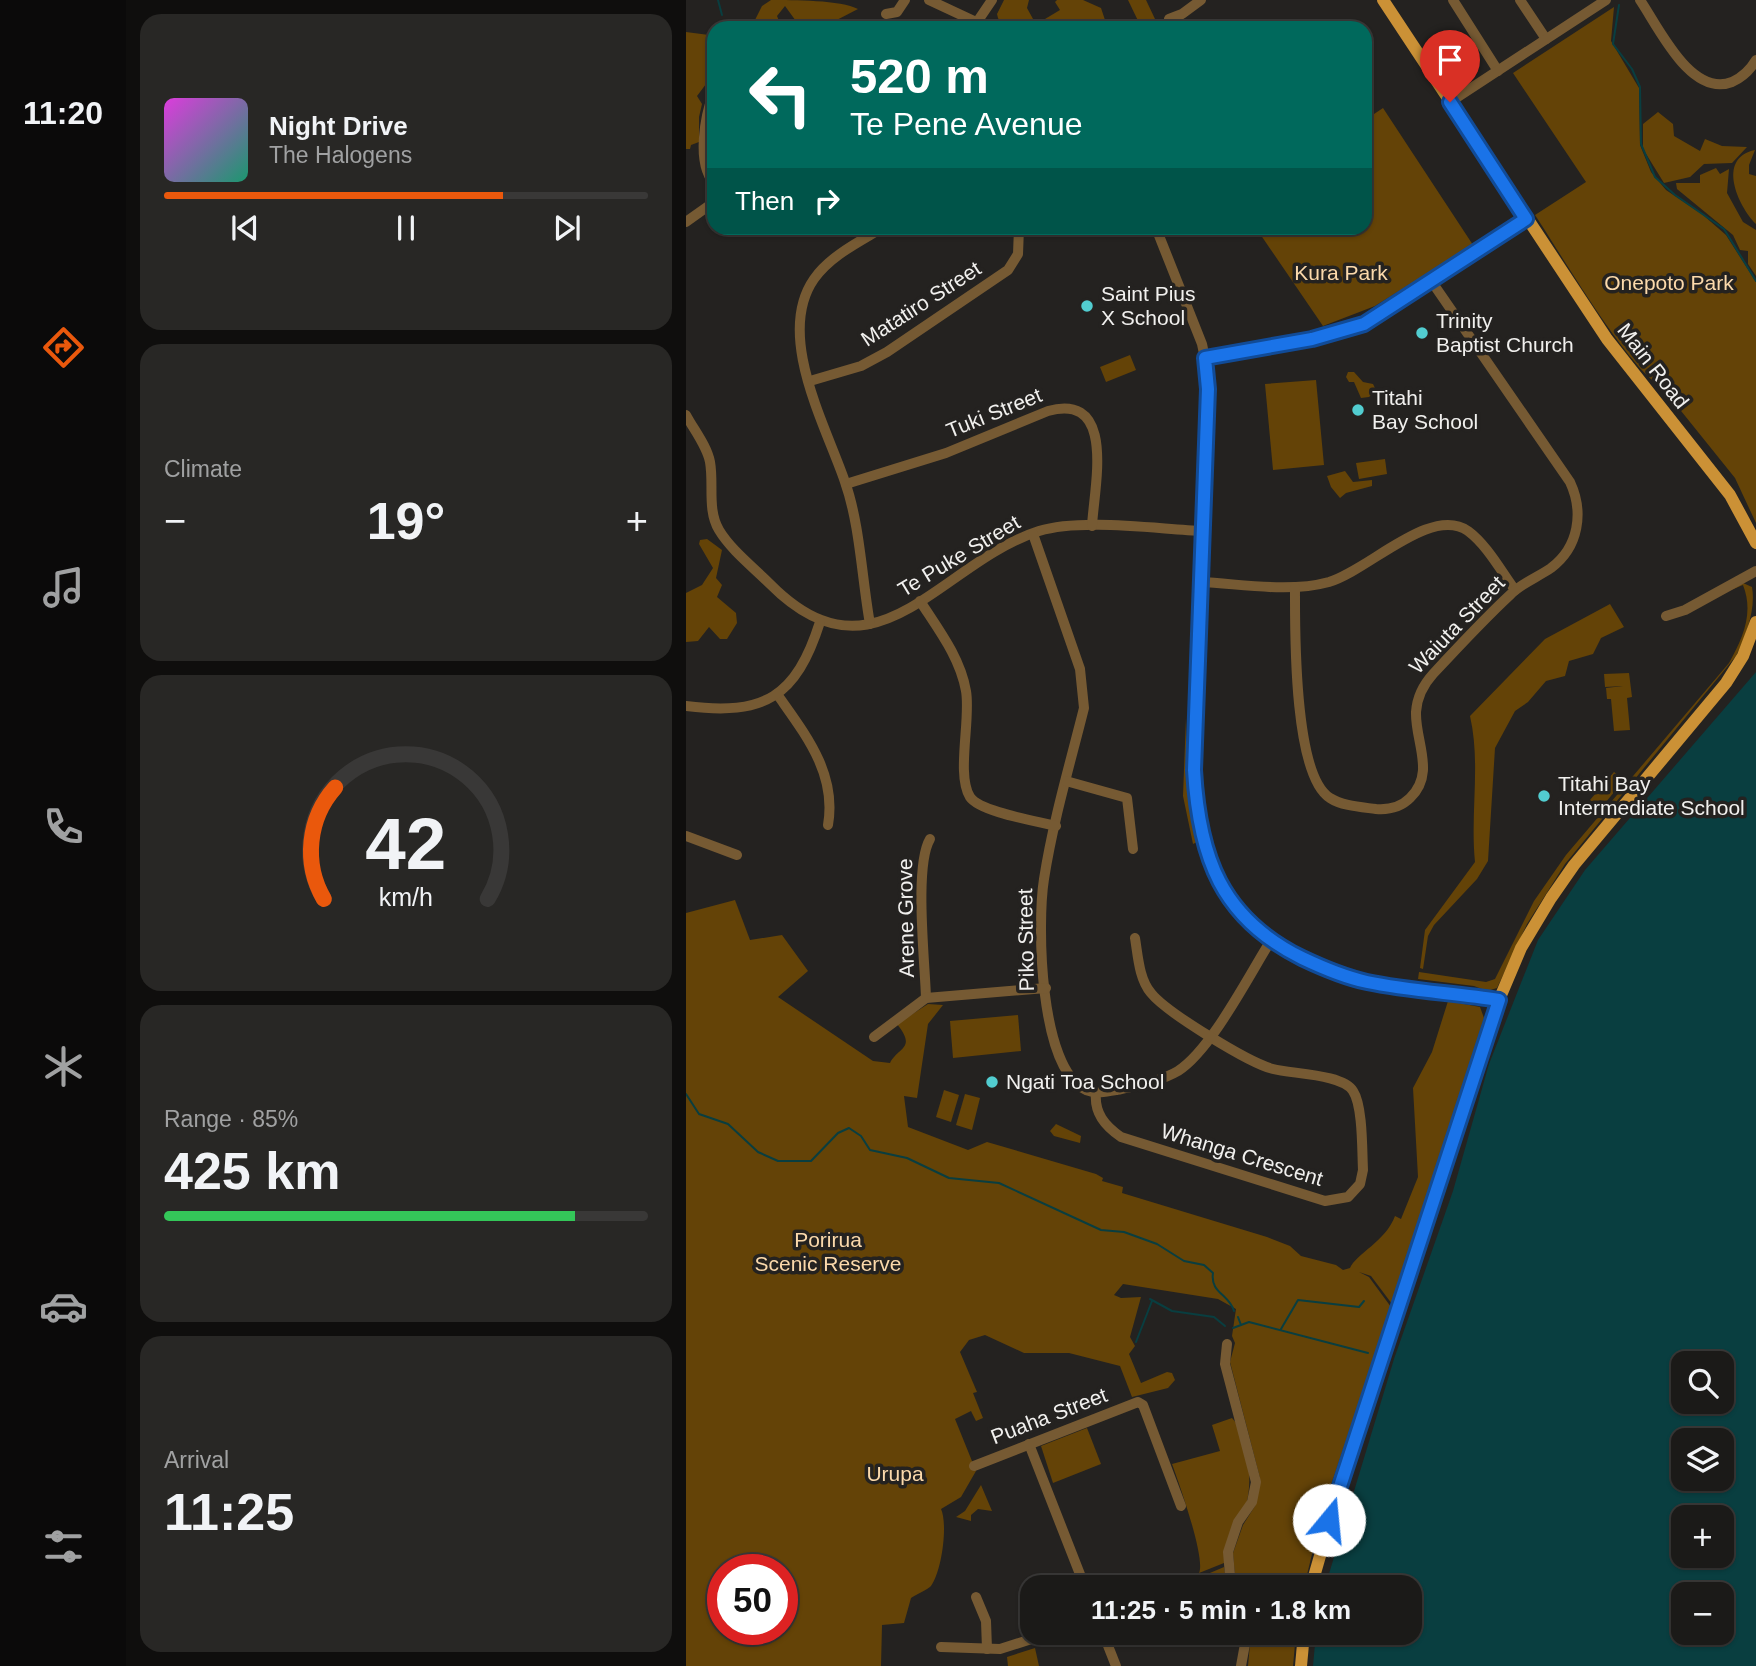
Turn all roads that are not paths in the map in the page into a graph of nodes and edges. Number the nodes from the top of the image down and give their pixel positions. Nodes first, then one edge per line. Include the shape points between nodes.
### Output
1 (905, 0) edge
2 (929, 0) edge
3 (992, 0) edge
4 (1201, 0) edge
5 (1383, 0) edge
6 (1453, 0) edge
7 (1520, 0) edge
8 (1606, 0) edge
9 (1640, 0) edge
10 (886, 14) dead end
11 (1169, 19) dead end
12 (968, 21) edge
13 (979, 21) edge
14 (1546, 39) junction
15 (1756, 60) edge
16 (1499, 71) junction
17 (1450, 102) junction
18 (707, 134) edge
19 (707, 172) edge
20 (707, 207) edge
21 (1526, 219) junction
22 (686, 222) edge
23 (871, 235) edge
24 (1019, 235) edge
25 (1159, 235) edge
26 (1432, 282) junction
27 (1205, 358) junction
28 (810, 381) junction
29 (686, 415) edge
30 (846, 484) junction
31 (1092, 526) junction
32 (1203, 531) junction
33 (1032, 534) junction
34 (1756, 543) edge
35 (1756, 571) edge
36 (1201, 582) junction
37 (1295, 587) junction
38 (1515, 590) junction
39 (920, 601) junction
40 (1665, 616) dead end
41 (820, 622) junction
42 (1756, 622) edge
43 (870, 624) junction
44 (777, 694) junction
45 (686, 706) edge
46 (1066, 780) junction
47 (828, 825) dead end
48 (1055, 826) junction
49 (686, 836) edge
50 (930, 839) dead end
51 (1133, 849) dead end
52 (737, 855) dead end
53 (1135, 938) dead end
54 (1270, 942) junction
55 (1045, 988) junction
56 (926, 998) junction
57 (1499, 1000) junction
58 (1211, 1035) junction
59 (874, 1037) dead end
60 (1096, 1093) junction
61 (1227, 1344) dead end
62 (1030, 1444) junction
63 (974, 1466) dead end
64 (1181, 1506) dead end
65 (1080, 1575) edge
66 (1230, 1575) edge
67 (1314, 1575) edge
68 (976, 1597) dead end
69 (1020, 1644) edge
70 (1108, 1645) edge
71 (1245, 1645) edge
72 (1303, 1645) edge
73 (941, 1647) dead end
74 (987, 1649) junction
75 (1116, 1666) edge
76 (1241, 1666) edge
77 (1301, 1666) edge

1 - 10 street via 897,12
2 - 12 street
3 - 13 street
4 - 11 street
5 - 17 main road, Main Road
6 - 16 street
7 - 14 street
8 - 14 street
9 - 15 street via 1696,77 1726,85 1748,72
14 - 16 street
16 - 17 street
17 - 21 main road, Main Road
18 - 19 street
20 - 22 street
21 - 26 street
21 - 34 main road, Main Road via 1607,339 1730,495
23 - 28 street via 830,262 808,289 799,326
24 - 28 street, Matatiro Street via 1018,254 1008,270 887,352 861,366
25 - 27 street
26 - 27 street via 1347,331
26 - 38 street, Waiuta Street via 1570,482 1577,501 1578,520 1569,549 1551,568
27 - 32 street
28 - 30 street via 822,430
29 - 41 street via 709,458 719,531 786,600
30 - 31 street, Tuki Street via 946,453 1048,411 1075,408 1090,419 1097,444
30 - 43 street
31 - 32 street, Te Puke Street
31 - 33 street, Te Puke Street via 1056,527
32 - 36 street
33 - 39 street, Te Puke Street
33 - 46 street, Piko Street via 1080,669 1084,708
35 - 40 street
36 - 37 street
36 - 54 street via 1194,770 1199,813 1213,865 1228,897
37 - 38 street via 1354,572 1427,527 1445,524 1471,533
37 - 38 street, Waiuta Street via 1297,706 1316,779 1325,794 1339,802 1379,809 1405,802 1424,775 1416,715 1426,682
39 - 43 street, Te Puke Street
39 - 48 street via 960,666 968,712 965,785 971,798 991,809
41 - 43 street, Te Puke Street
41 - 44 street via 802,669
42 - 57 main road via 1731,675 1551,898 1521,948
44 - 45 street via 742,707
44 - 47 street via 818,754 831,806
46 - 48 street, Piko Street
46 - 51 street via 1127,798
48 - 55 street, Piko Street via 1042,902
49 - 52 street
50 - 56 street, Arene Grove via 923,850
53 - 58 street via 1142,976 1152,994
54 - 57 street via 1348,978
54 - 58 street
55 - 56 street
55 - 60 street, Piko Street via 1056,1055 1074,1082
56 - 59 street
57 - 67 main road via 1348,1459
58 - 60 street via 1191,1060 1168,1076
58 - 60 street, Whanga Crescent via 1267,1068 1337,1080 1352,1089 1363,1170 1360,1185 1352,1194 1343,1200 1325,1201 1121,1137 1098,1114
61 - 66 street via 1225,1364 1256,1482 1252,1502 1238,1522 1228,1552
62 - 63 street, Puaha Street
62 - 64 street, Puaha Street via 1138,1402
62 - 65 street
68 - 74 street via 986,1620
69 - 74 street
70 - 75 street
71 - 76 street
72 - 77 main road
73 - 74 street

